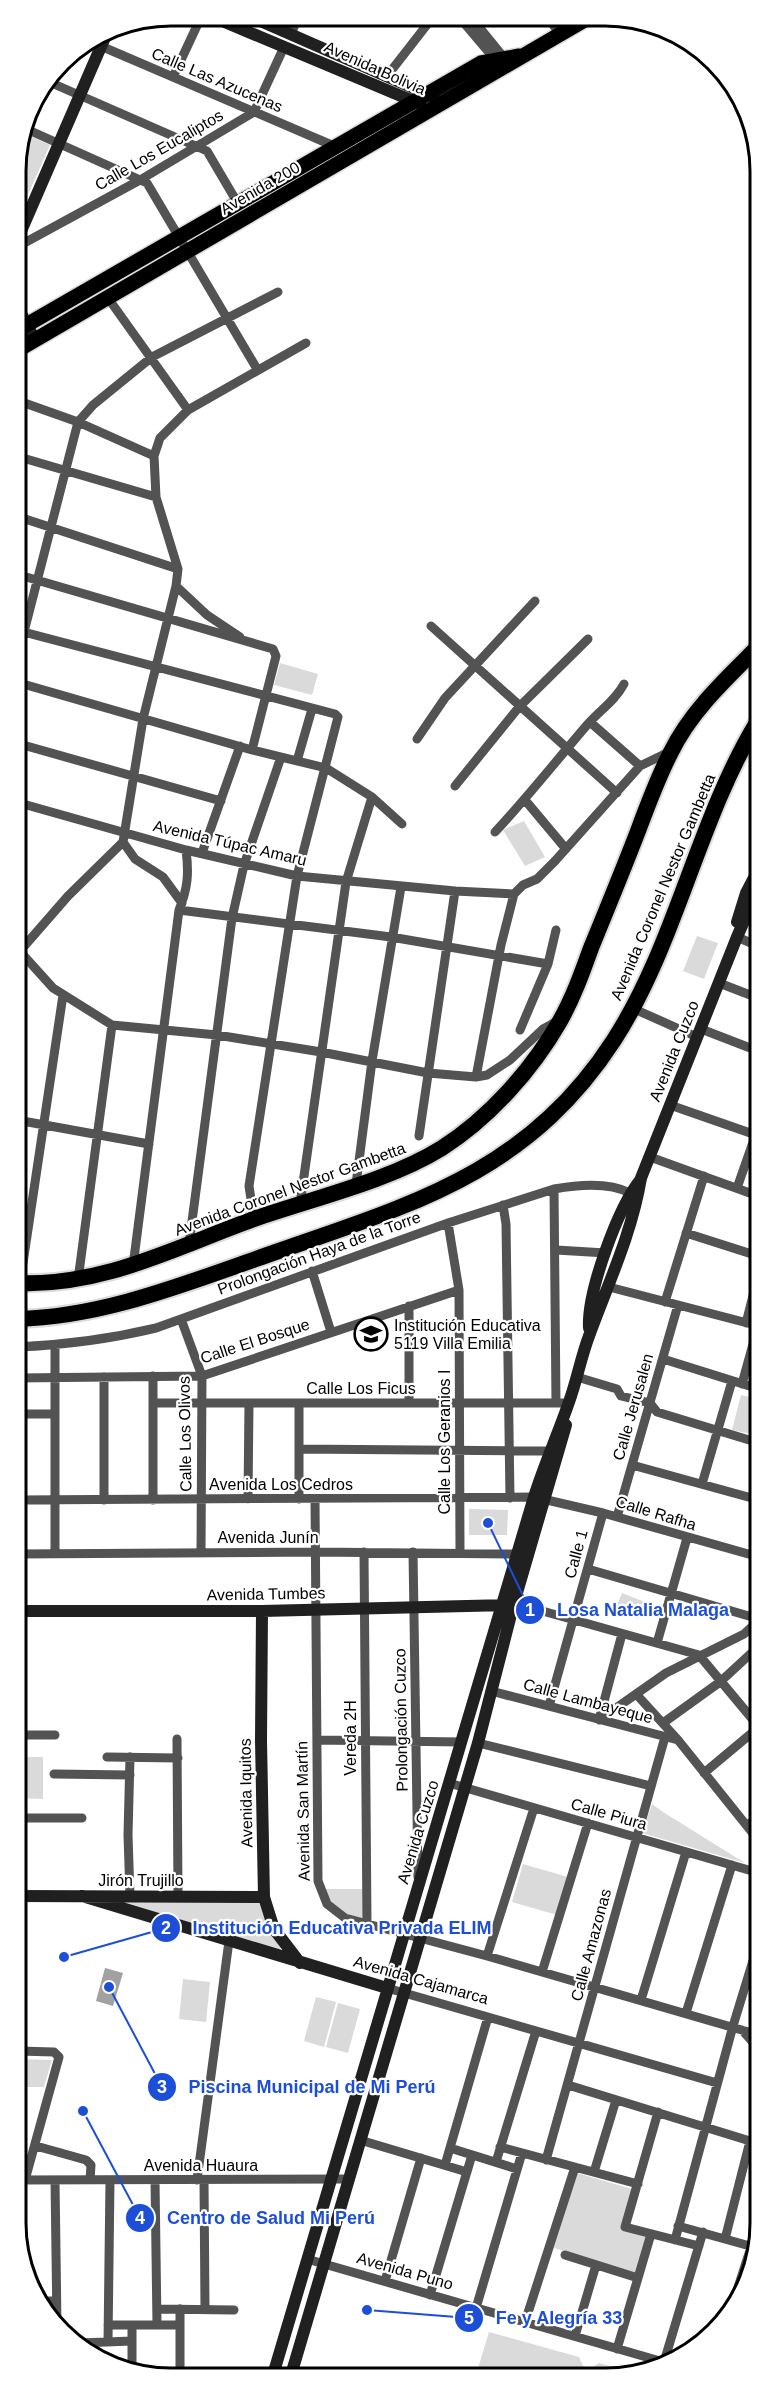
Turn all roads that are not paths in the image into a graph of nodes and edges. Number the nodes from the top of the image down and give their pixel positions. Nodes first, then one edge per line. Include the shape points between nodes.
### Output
1 (197, 26) edge
2 (234, 26) edge
3 (273, 26) edge
4 (295, 26) edge
5 (425, 26) edge
6 (469, 26) edge
7 (478, 26) edge
8 (554, 26) edge
9 (574, 26) edge
10 (291, 34) junction
11 (560, 34) junction
12 (104, 41) edge
13 (99, 45) edge
14 (102, 46) junction
15 (284, 47) junction
16 (507, 61) junction
17 (387, 76) junction
18 (173, 77) junction
19 (54, 84) edge
20 (429, 94) junction
21 (80, 95) junction
22 (414, 101) junction
23 (435, 107) junction
24 (254, 112) junction
25 (31, 131) edge
26 (60, 143) junction
27 (196, 146) junction
28 (334, 146) junction
29 (140, 180) junction
30 (237, 202) junction
31 (26, 221) edge
32 (179, 237) junction
33 (26, 239) edge
34 (188, 251) junction
35 (278, 292) dead end
36 (108, 298) junction
37 (227, 318) junction
38 (26, 325) edge
39 (26, 332) edge
40 (35, 340) junction
41 (306, 343) dead end
42 (26, 345) edge
43 (152, 357) junction
44 (257, 369) junction
45 (26, 404) edge
46 (188, 410) junction
47 (78, 422) junction
48 (154, 456) junction
49 (26, 459) edge
50 (66, 471) junction
51 (156, 497) junction
52 (26, 519) edge
53 (50, 527) junction
54 (178, 569) junction
55 (26, 577) edge
56 (37, 580) junction
57 (176, 586) junction
58 (536, 601) dead end
59 (26, 613) edge
60 (167, 619) junction
61 (431, 626) dead end
62 (26, 633) edge
63 (588, 639) dead end
64 (250, 644) junction
65 (750, 656) edge
66 (475, 666) junction
67 (154, 667) junction
68 (624, 684) dead end
69 (26, 685) edge
70 (265, 697) junction
71 (519, 707) junction
72 (312, 709) junction
73 (143, 719) junction
74 (590, 722) junction
75 (750, 737) edge
76 (417, 738) dead end
77 (26, 746) edge
78 (240, 746) junction
79 (567, 749) junction
80 (252, 750) junction
81 (671, 751) junction
82 (280, 757) junction
83 (297, 761) junction
84 (640, 766) junction
85 (326, 768) junction
86 (134, 777) junction
87 (455, 786) dead end
88 (617, 792) junction
89 (372, 797) junction
90 (525, 800) junction
91 (220, 801) junction
92 (26, 805) edge
93 (402, 824) dead end
94 (495, 832) dead end
95 (123, 838) junction
96 (566, 849) junction
97 (186, 850) junction
98 (202, 853) junction
99 (244, 865) junction
100 (297, 876) junction
101 (346, 882) junction
102 (401, 886) junction
103 (750, 888) edge
104 (455, 891) junction
105 (514, 894) junction
106 (180, 906) junction
107 (750, 909) edge
108 (232, 918) junction
109 (289, 924) junction
110 (339, 930) junction
111 (556, 930) dead end
112 (391, 937) junction
113 (737, 937) junction
114 (26, 941) edge
115 (750, 942) edge
116 (446, 946) junction
117 (499, 956) junction
118 (26, 958) edge
119 (548, 964) junction
120 (719, 982) junction
121 (63, 995) junction
122 (750, 995) edge
123 (632, 1008) junction
124 (561, 1020) junction
125 (112, 1025) junction
126 (164, 1029) junction
127 (520, 1030) dead end
128 (699, 1033) junction
129 (217, 1035) junction
130 (270, 1044) junction
131 (750, 1048) edge
132 (321, 1052) junction
133 (372, 1061) junction
134 (428, 1073) junction
135 (476, 1077) junction
136 (670, 1106) junction
137 (26, 1122) edge
138 (43, 1126) junction
139 (750, 1129) edge
140 (96, 1134) junction
141 (419, 1136) dead end
142 (149, 1143) junction
143 (750, 1152) edge
144 (650, 1157) junction
145 (704, 1176) junction
146 (641, 1178) junction
147 (356, 1184) junction
148 (737, 1188) junction
149 (554, 1189) junction
150 (630, 1193) junction
151 (750, 1193) edge
152 (300, 1204) junction
153 (504, 1205) junction
154 (254, 1219) junction
155 (448, 1224) junction
156 (26, 1233) edge
157 (686, 1233) junction
158 (189, 1244) junction
159 (556, 1250) junction
160 (606, 1253) junction
161 (749, 1253) edge
162 (133, 1266) junction
163 (312, 1271) junction
164 (78, 1280) junction
165 (26, 1283) edge
166 (609, 1287) junction
167 (459, 1290) junction
168 (665, 1302) junction
169 (678, 1305) junction
170 (409, 1306) junction
171 (749, 1313) edge
172 (26, 1318) edge
173 (181, 1319) junction
174 (747, 1323) joint
175 (331, 1332) junction
176 (589, 1336) junction
177 (55, 1346) junction
178 (26, 1347) edge
179 (749, 1357) edge
180 (663, 1359) junction
181 (153, 1376) junction
182 (202, 1376) junction
183 (104, 1377) junction
184 (577, 1377) junction
185 (26, 1378) edge
186 (56, 1378) junction
187 (732, 1381) junction
188 (742, 1384) junction
189 (749, 1386) edge
190 (153, 1403) junction
191 (202, 1403) junction
192 (249, 1403) junction
193 (299, 1403) junction
194 (409, 1403) junction
195 (459, 1403) junction
196 (508, 1403) junction
197 (562, 1403) junction
198 (650, 1403) junction
199 (26, 1414) edge
200 (55, 1414) junction
201 (717, 1432) junction
202 (749, 1440) edge
203 (299, 1449) junction
204 (460, 1450) junction
205 (509, 1450) junction
206 (549, 1451) junction
207 (632, 1465) junction
208 (702, 1484) junction
209 (749, 1497) edge
210 (460, 1498) junction
211 (510, 1498) junction
212 (539, 1498) junction
213 (201, 1499) junction
214 (248, 1499) junction
215 (299, 1499) junction
216 (315, 1499) junction
217 (26, 1500) edge
218 (55, 1500) junction
219 (104, 1500) junction
220 (153, 1500) junction
221 (603, 1513) junction
222 (617, 1517) junction
223 (687, 1538) junction
224 (316, 1552) junction
225 (364, 1552) junction
226 (413, 1552) junction
227 (460, 1552) junction
228 (201, 1553) junction
229 (26, 1554) edge
230 (55, 1554) junction
231 (518, 1554) junction
232 (749, 1554) edge
233 (588, 1569) junction
234 (672, 1594) junction
235 (514, 1604) junction
236 (501, 1607) junction
237 (414, 1608) junction
238 (364, 1609) junction
239 (316, 1610) junction
240 (26, 1611) edge
241 (262, 1611) junction
242 (749, 1616) edge
243 (573, 1620) junction
244 (749, 1629) edge
245 (622, 1634) junction
246 (657, 1643) junction
247 (699, 1655) junction
248 (749, 1655) edge
249 (720, 1682) junction
250 (491, 1691) junction
251 (637, 1695) junction
252 (549, 1706) junction
253 (749, 1716) edge
254 (599, 1720) junction
255 (663, 1724) junction
256 (26, 1735) edge
257 (55, 1735) dead end
258 (749, 1735) edge
259 (665, 1737) junction
260 (177, 1739) dead end
261 (317, 1740) junction
262 (678, 1740) junction
263 (366, 1741) junction
264 (416, 1742) junction
265 (462, 1742) junction
266 (477, 1743) junction
267 (107, 1757) dead end
268 (130, 1757) junction
269 (178, 1758) junction
270 (704, 1773) junction
271 (54, 1774) dead end
272 (130, 1775) junction
273 (449, 1784) junction
274 (651, 1786) junction
275 (464, 1788) junction
276 (534, 1808) junction
277 (26, 1818) edge
278 (82, 1818) dead end
279 (588, 1823) junction
280 (747, 1826) joint
281 (749, 1829) edge
282 (636, 1837) junction
283 (686, 1852) junction
284 (732, 1865) junction
285 (749, 1870) edge
286 (418, 1887) junction
287 (26, 1896) edge
288 (82, 1896) junction
289 (130, 1896) junction
290 (178, 1897) junction
291 (264, 1898) junction
292 (367, 1924) junction
293 (404, 1934) junction
294 (419, 1938) junction
295 (229, 1941) junction
296 (488, 1956) junction
297 (300, 1963) junction
298 (542, 1972) junction
299 (749, 1978) edge
300 (387, 1988) junction
301 (596, 1989) junction
302 (403, 1993) junction
303 (640, 2000) junction
304 (686, 2013) junction
305 (488, 2017) junction
306 (736, 2028) junction
307 (536, 2031) junction
308 (749, 2032) edge
309 (749, 2040) edge
310 (579, 2045) junction
311 (26, 2051) edge
312 (717, 2083) junction
313 (568, 2085) junction
314 (616, 2100) junction
315 (658, 2112) junction
316 (705, 2126) junction
317 (360, 2140) junction
318 (749, 2141) edge
319 (749, 2145) edge
320 (36, 2146) junction
321 (500, 2147) junction
322 (450, 2148) junction
323 (522, 2153) junction
324 (472, 2155) junction
325 (421, 2158) junction
326 (546, 2160) junction
327 (496, 2162) junction
328 (445, 2165) junction
329 (575, 2167) junction
330 (26, 2169) edge
331 (517, 2169) junction
332 (467, 2172) junction
333 (594, 2172) junction
334 (331, 2179) junction
335 (348, 2179) junction
336 (26, 2180) edge
337 (55, 2180) junction
338 (90, 2180) junction
339 (110, 2180) junction
340 (154, 2180) junction
341 (201, 2180) junction
342 (638, 2184) junction
343 (678, 2226) junction
344 (703, 2232) junction
345 (651, 2234) junction
346 (725, 2239) junction
347 (675, 2240) junction
348 (748, 2245) edge
349 (699, 2246) junction
350 (565, 2255) dead end
351 (307, 2259) junction
352 (324, 2264) junction
353 (596, 2265) junction
354 (638, 2278) junction
355 (385, 2281) junction
356 (430, 2295) junction
357 (49, 2301) edge
358 (56, 2301) junction
359 (157, 2308) junction
360 (476, 2308) junction
361 (180, 2309) junction
362 (204, 2309) junction
363 (234, 2310) dead end
364 (56, 2313) edge
365 (525, 2322) junction
366 (108, 2325) junction
367 (132, 2325) junction
368 (156, 2325) junction
369 (180, 2325) junction
370 (575, 2336) junction
371 (132, 2341) junction
372 (108, 2342) junction
373 (91, 2343) edge
374 (616, 2349) junction
375 (668, 2353) edge
376 (652, 2359) edge
377 (132, 2362) edge
378 (180, 2368) edge
379 (275, 2368) edge
380 (293, 2368) edge

1 - 18 street
2 - 15 street, Avenida Bolivia
3 - 10 street, Avenida Bolivia
4 - 10 street
5 - 17 street
6 - 16 street
7 - 16 street
8 - 11 street
9 - 11 main road, Avenida 200
10 - 17 street, Avenida Bolivia
11 - 16 main road, Avenida 200
12 - 14 street
13 - 14 street, Calle Las Azucenas
14 - 18 street, Calle Las Azucenas
14 - 21 street
15 - 22 street, Avenida Bolivia
15 - 24 street
16 - 20 main road, Avenida 200 via 481,63
16 - 23 main road, Avenida 200
17 - 20 street, Avenida Bolivia
18 - 24 street, Calle Las Azucenas
19 - 21 street
20 - 22 main road, Avenida 200
20 - 23 street, Avenida Bolivia
21 - 26 street
21 - 27 street
22 - 23 street, Avenida Bolivia
22 - 28 main road, Avenida 200
23 - 34 main road, Avenida 200
24 - 27 street, Calle Los Eucaliptos
24 - 28 street, Calle Las Azucenas
25 - 26 street
26 - 29 street
26 - 31 street
27 - 29 street, Calle Los Eucaliptos
27 - 30 street via 207,151
28 - 30 main road, Avenida 200
29 - 32 street via 147,183
29 - 33 street, Calle Los Eucaliptos
30 - 32 main road, Avenida 200
32 - 34 street
32 - 38 main road, Avenida 200
34 - 36 main road, Avenida 200
34 - 37 street
35 - 37 street
36 - 40 main road, Avenida 200
36 - 43 street
37 - 43 street
37 - 44 street
39 - 40 street
40 - 42 main road, Avenida 200
41 - 44 street
43 - 46 street
43 - 47 street
44 - 46 street
45 - 47 street
46 - 48 street via 160,438
47 - 48 street
47 - 50 street
48 - 51 street
49 - 50 street
50 - 51 street
50 - 53 street
51 - 54 street
52 - 53 street
53 - 54 street
53 - 56 street
54 - 57 street
55 - 56 street
56 - 59 street
56 - 60 street
57 - 60 street
57 - 64 street via 207,615
58 - 66 street
60 - 64 street
60 - 67 street
61 - 66 street
62 - 67 street
63 - 71 street
64 - 70 street via 276,652
65 - 81 highway, Avenida Coronel Nestor Gambetta via 695,713
66 - 71 street
66 - 76 street via 445,698
67 - 70 street
67 - 73 street
68 - 74 street
69 - 73 street
70 - 72 street
70 - 80 street
71 - 79 street
71 - 87 street
72 - 83 street
72 - 85 street via 338,717
73 - 78 street
73 - 86 street
74 - 79 street
74 - 84 street
75 - 123 highway, Avenida Coronel Nestor Gambetta via 713,810
77 - 86 street
78 - 80 street
78 - 91 street
79 - 88 street
79 - 90 street
80 - 82 street
81 - 84 street
81 - 124 highway, Avenida Coronel Nestor Gambetta
82 - 83 street
82 - 99 street
83 - 85 street
84 - 88 street
85 - 89 street
85 - 100 street
86 - 91 street
86 - 95 street
88 - 96 street
89 - 93 street
89 - 101 street
90 - 94 street
90 - 96 street
91 - 98 street
92 - 95 street, Avenida Túpac Amaru
95 - 97 street, Avenida Túpac Amaru
95 - 106 street via 135,860 163,877
95 - 114 street
96 - 105 street via 537,879
97 - 98 street, Avenida Túpac Amaru
97 - 106 street via 189,874
98 - 99 street, Avenida Túpac Amaru
99 - 100 street, Avenida Túpac Amaru
99 - 108 street
100 - 101 street, Avenida Túpac Amaru
100 - 109 street
101 - 102 street, Avenida Túpac Amaru
101 - 110 street
102 - 104 street, Avenida Túpac Amaru
102 - 112 street
103 - 113 street, Avenida Cuzco via 736,926
104 - 105 street, Avenida Túpac Amaru
104 - 116 street
105 - 117 street
106 - 108 street
106 - 126 street
107 - 113 street, Avenida Cuzco
108 - 109 street
108 - 129 street
109 - 110 street
109 - 130 street
110 - 112 street
110 - 132 street
111 - 119 street
112 - 116 street
112 - 133 street
113 - 115 street
113 - 120 street, Avenida Cuzco
116 - 117 street
116 - 134 street
117 - 119 street
117 - 135 street
118 - 121 street
119 - 127 street
120 - 122 street
120 - 128 street, Avenida Cuzco
121 - 125 street
121 - 138 street
123 - 128 street
123 - 172 highway, Avenida Coronel Nestor Gambetta via 594,1068 549,1118 500,1157 457,1183 388,1213 142,1298 68,1315
124 - 135 street via 543,1029 510,1060 487,1075
124 - 147 highway, Avenida Coronel Nestor Gambetta via 528,1068 463,1132 416,1163
125 - 126 street
125 - 140 street
126 - 129 street
126 - 142 street
128 - 131 street
128 - 136 street, Avenida Cuzco
129 - 130 street
129 - 158 street
130 - 132 street
130 - 154 street via 249,1186
132 - 133 street
132 - 152 street
133 - 134 street
133 - 147 street
134 - 135 street
134 - 141 street
136 - 139 street
136 - 144 street, Avenida Cuzco
137 - 138 street
138 - 140 street
138 - 156 street
140 - 142 street
140 - 164 street
142 - 162 street
143 - 148 street
144 - 145 street
144 - 146 street, Avenida Cuzco
145 - 148 street
145 - 157 street
146 - 150 street, Avenida Cuzco
146 - 166 street, Avenida Cuzco via 637,1203
147 - 152 highway, Avenida Coronel Nestor Gambetta
148 - 151 street
149 - 150 street, Prolongación Haya de la Torre via 619,1187
149 - 153 street, Prolongación Haya de la Torre
149 - 159 street
150 - 160 street, Avenida Cuzco
152 - 154 highway, Avenida Coronel Nestor Gambetta
153 - 155 street, Prolongación Haya de la Torre
153 - 196 street
154 - 158 highway, Avenida Coronel Nestor Gambetta
155 - 163 street, Prolongación Haya de la Torre
155 - 167 street, Calle Los Geranios I
157 - 161 street
157 - 168 street
158 - 162 highway, Avenida Coronel Nestor Gambetta
159 - 160 street
159 - 197 street
160 - 176 street, Avenida Cuzco via 588,1318
162 - 164 highway, Avenida Coronel Nestor Gambetta
163 - 173 street, Prolongación Haya de la Torre
163 - 175 street
164 - 165 highway, Avenida Coronel Nestor Gambetta
166 - 168 street
166 - 176 street, Avenida Cuzco
167 - 170 street, Calle El Bosque
167 - 195 street, Calle Los Geranios I
168 - 169 street
169 - 174 street
169 - 180 street, Calle Jerusalen
170 - 175 street, Calle El Bosque
170 - 194 street
171 - 174 street
173 - 177 street, Prolongación Haya de la Torre via 128,1335
173 - 182 street, Calle Los Olivos
175 - 182 street, Calle El Bosque
176 - 184 street, Avenida Cuzco
177 - 178 street, Prolongación Haya de la Torre
177 - 186 street
179 - 188 street
180 - 187 street
180 - 198 street, Calle Jerusalen
181 - 182 street, Calle El Bosque
181 - 183 street, Calle El Bosque
181 - 190 street
182 - 191 street, Calle Los Olivos
183 - 186 street, Calle El Bosque
183 - 219 street
184 - 197 street, Avenida Cuzco
184 - 198 street
185 - 186 street, Calle El Bosque
186 - 200 street
187 - 188 street
187 - 201 street
188 - 189 street
190 - 191 street, Calle Los Ficus
190 - 220 street
191 - 192 street, Calle Los Ficus
191 - 213 street, Calle Los Olivos
192 - 193 street, Calle Los Ficus
192 - 214 street
193 - 194 street, Calle Los Ficus
193 - 203 street
194 - 195 street, Calle Los Ficus
195 - 196 street, Calle Los Ficus
195 - 204 street, Calle Los Geranios I
196 - 197 street, Calle Los Ficus
196 - 205 street
197 - 206 street, Avenida Cuzco
197 - 212 street, Avenida Cuzco via 564,1434
198 - 201 street via 657,1412
198 - 207 street, Calle Jerusalen
199 - 200 street
200 - 218 street
201 - 202 street
201 - 208 street
203 - 204 street
203 - 215 street
204 - 205 street
204 - 210 street, Calle Los Geranios I
205 - 206 street
205 - 211 street
206 - 212 street, Avenida Cuzco
207 - 208 street
207 - 222 street, Calle Jerusalen
208 - 209 street
210 - 211 street, Avenida Los Cedros
210 - 216 street, Avenida Los Cedros
210 - 227 street, Calle Los Geranios I
211 - 212 street, Avenida Los Cedros
212 - 221 street, Calle Rafha
212 - 231 street, Avenida Cuzco
212 - 235 street, Avenida Cuzco
213 - 214 street, Avenida Los Cedros
213 - 220 street, Avenida Los Cedros
213 - 228 street, Calle Los Olivos
214 - 215 street, Avenida Los Cedros
215 - 216 street, Avenida Los Cedros
216 - 224 street, Avenida San Martín
217 - 218 street, Avenida Los Cedros
218 - 219 street, Avenida Los Cedros
218 - 230 street
219 - 220 street, Avenida Los Cedros
221 - 222 street, Calle Rafha
221 - 233 street, Calle 1
222 - 223 street, Calle Rafha
223 - 232 street, Calle Rafha
223 - 234 street
224 - 225 street, Avenida Junín
224 - 228 street, Avenida Junín
224 - 239 street, Avenida San Martín
225 - 226 street, Avenida Junín
225 - 238 street, Vereda 2H
226 - 227 street, Avenida Junín
226 - 237 street, Prolongación Cuzco
227 - 231 street, Avenida Junín
228 - 230 street, Avenida Junín
229 - 230 street, Avenida Junín
231 - 236 street, Avenida Cuzco
233 - 234 street
233 - 243 street, Calle 1
234 - 242 street
234 - 246 street
235 - 236 street, Avenida Tumbes
235 - 243 street
235 - 250 street, Avenida Cuzco
236 - 237 street, Avenida Tumbes
236 - 265 street, Avenida Cuzco
237 - 238 street, Avenida Tumbes
237 - 264 street, Prolongación Cuzco
238 - 239 street, Avenida Tumbes
238 - 263 street, Vereda 2H
239 - 241 street, Avenida Tumbes
239 - 261 street, Avenida San Martín
240 - 241 street, Avenida Tumbes
241 - 291 street, Avenida Iquitos
243 - 245 street
243 - 252 street, Calle 1
244 - 247 street
245 - 246 street
245 - 254 street
246 - 247 street
247 - 249 street
247 - 251 street
248 - 249 street
249 - 253 street
249 - 255 street
250 - 252 street, Calle Lambayeque
250 - 266 street, Avenida Cuzco
251 - 254 street
251 - 255 street
252 - 254 street, Calle Lambayeque
254 - 259 street, Calle Lambayeque
255 - 262 street
256 - 257 street
258 - 270 street
259 - 262 street, Calle Lambayeque
259 - 274 street, Calle Amazonas
260 - 269 street
261 - 263 street
261 - 292 street, Avenida San Martín via 319,1888 338,1914
262 - 270 street
263 - 264 street
263 - 292 street, Vereda 2H
264 - 265 street
264 - 286 street, Prolongación Cuzco
265 - 273 street, Avenida Cuzco
266 - 274 street
266 - 275 street, Avenida Cuzco
267 - 268 street
268 - 269 street
268 - 272 street
269 - 290 street
270 - 280 street
271 - 272 street
272 - 289 street
273 - 275 street, Calle Piura
273 - 286 street, Avenida Cuzco
274 - 282 street, Calle Amazonas
275 - 276 street, Calle Piura
275 - 294 street, Avenida Cuzco
276 - 279 street, Calle Piura
276 - 296 street
277 - 278 street
279 - 282 street, Calle Piura
279 - 298 street
280 - 281 street
282 - 283 street, Calle Piura
282 - 301 street, Calle Amazonas
283 - 284 street, Calle Piura
283 - 303 street
284 - 285 street, Calle Piura
284 - 304 street
286 - 293 street, Avenida Cuzco
287 - 288 street, Jirón Trujillo
288 - 289 street, Jirón Trujillo
288 - 295 street, Avenida Cajamarca
289 - 290 street, Jirón Trujillo
290 - 291 street, Jirón Trujillo
291 - 297 street, Avenida Iquitos via 274,1929
292 - 293 street, Avenida San Martín
293 - 294 street, Avenida San Martín
293 - 300 street, Avenida Cuzco
294 - 296 street, Avenida San Martín
294 - 302 street, Avenida Cuzco
295 - 297 street, Avenida Cajamarca
295 - 341 street
296 - 298 street, Avenida San Martín
297 - 300 street, Avenida Cajamarca
298 - 301 street, Avenida San Martín
299 - 306 street
300 - 302 street, Avenida Cajamarca
300 - 334 street, Avenida Cuzco
301 - 303 street, Avenida San Martín
301 - 310 street, Calle Amazonas
302 - 305 street, Avenida Cajamarca
302 - 317 street, Avenida Cuzco
303 - 304 street, Avenida San Martín
304 - 306 street, Avenida San Martín
305 - 307 street, Avenida Cajamarca
305 - 322 street
306 - 308 street, Avenida San Martín
306 - 309 street
306 - 312 street
307 - 310 street, Avenida Cajamarca
307 - 321 street
310 - 312 street, Avenida Cajamarca
310 - 313 street, Calle Amazonas
311 - 320 street via 54,2052 59,2057
312 - 316 street
313 - 314 street
313 - 326 street, Calle Amazonas
314 - 315 street
314 - 333 street
315 - 316 street
315 - 342 street
316 - 318 street
316 - 343 street
317 - 325 street
317 - 335 street, Avenida Cuzco
319 - 346 street
320 - 330 street
320 - 338 street via 86,2160 91,2169
321 - 323 street
321 - 327 street
322 - 324 street
322 - 328 street
323 - 326 street
323 - 331 street
324 - 327 street
324 - 332 street
325 - 328 street
325 - 355 street
326 - 329 street
327 - 331 street
328 - 332 street
329 - 333 street
329 - 365 street
331 - 360 street
332 - 356 street
333 - 342 street
334 - 335 street, Avenida Huaura
334 - 341 street, Avenida Huaura
334 - 351 street, Avenida Cuzco
335 - 352 street, Avenida Cuzco
336 - 337 street, Avenida Huaura
337 - 338 street, Avenida Huaura
337 - 358 street
338 - 339 street, Avenida Huaura
339 - 340 street, Avenida Huaura
339 - 366 street
340 - 341 street, Avenida Huaura
340 - 359 street
341 - 362 street
342 - 345 street via 626,2227
343 - 344 street
343 - 347 street
344 - 346 street
344 - 349 street
345 - 347 street
345 - 354 street
346 - 348 street
347 - 349 street
349 - 375 street
350 - 353 street
351 - 352 street, Avenida Puno
351 - 379 street, Avenida Cuzco
352 - 355 street, Avenida Puno
352 - 380 street, Avenida Cuzco
353 - 354 street
353 - 370 street
354 - 374 street
355 - 356 street, Avenida Puno
356 - 360 street, Avenida Puno
357 - 358 street
358 - 364 street
359 - 361 street
359 - 368 street
360 - 365 street, Avenida Puno
361 - 362 street
361 - 369 street
362 - 363 street
365 - 370 street, Avenida Puno
366 - 367 street
366 - 372 street
367 - 368 street
367 - 371 street
368 - 369 street
369 - 378 street
370 - 374 street, Avenida Puno
371 - 372 street
371 - 377 street
372 - 373 street
374 - 376 street, Avenida Puno

